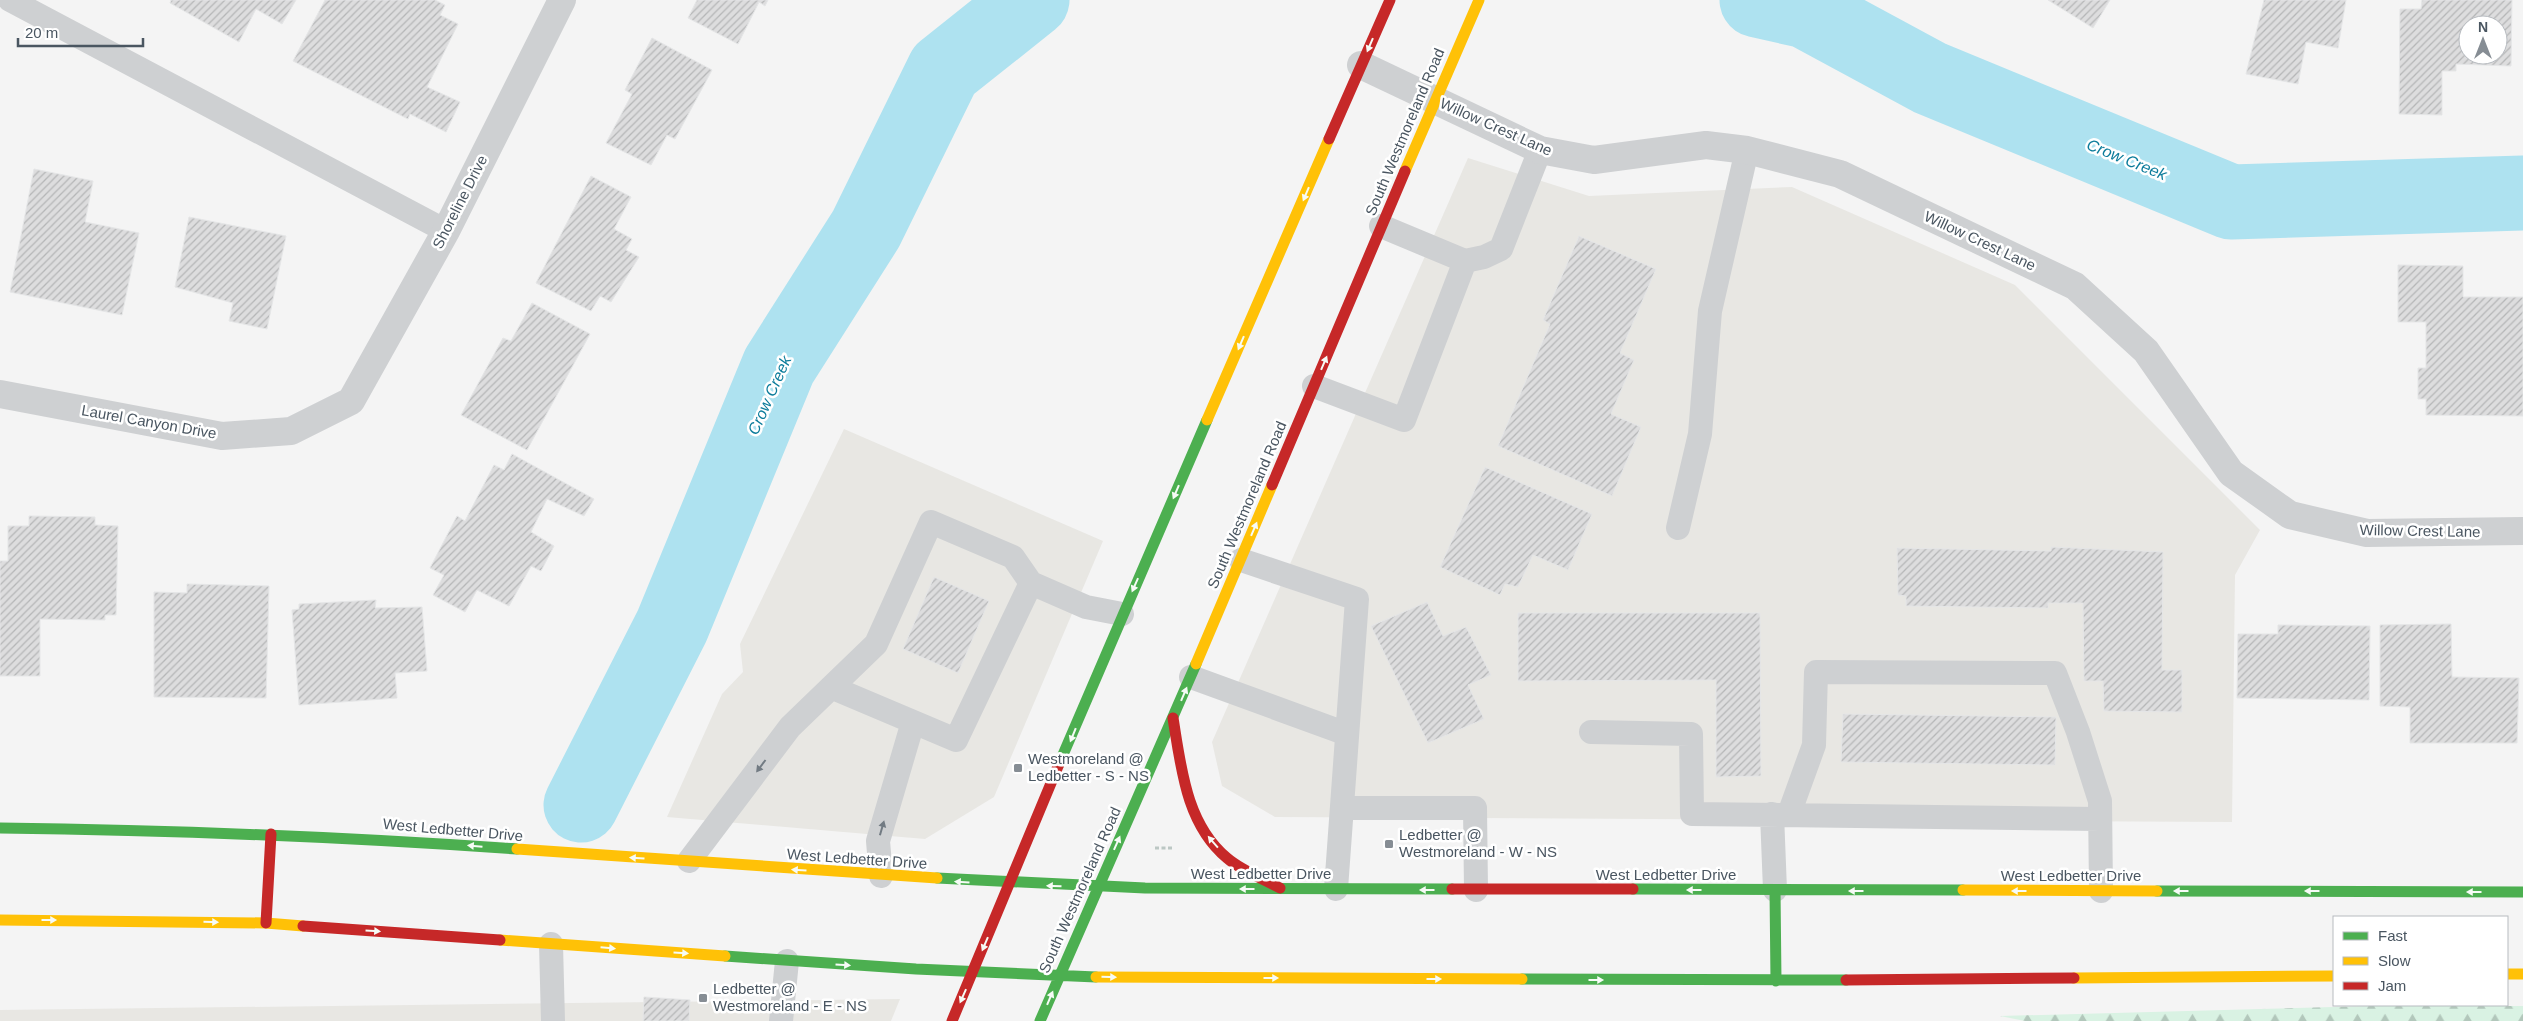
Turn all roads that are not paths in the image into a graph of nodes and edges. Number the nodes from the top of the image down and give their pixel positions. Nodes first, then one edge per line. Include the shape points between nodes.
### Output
1 (10, 0) edge
2 (562, 0) edge
3 (1390, 0) edge
4 (1479, 0) edge
5 (1362, 65) junction
6 (1434, 100) junction
7 (1540, 150) junction
8 (1747, 150) junction
9 (1381, 226) junction
10 (446, 231) junction
11 (1465, 261) junction
12 (1314, 386) junction
13 (0, 394) edge
14 (352, 401) joint
15 (1678, 528) dead end
16 (2523, 531) edge
17 (1240, 560) junction
18 (1031, 583) junction
19 (1122, 614) junction
20 (1191, 677) junction
21 (833, 688) junction
22 (1173, 718) junction
23 (913, 722) junction
24 (1591, 732) dead end
25 (1348, 734) junction
26 (1342, 808) junction
27 (1780, 814) junction
28 (2100, 819) junction
29 (0, 828) edge
30 (271, 834) junction
31 (689, 862) junction
32 (881, 876) junction
33 (1010, 884) junction
34 (1097, 887) junction
35 (1281, 889) junction
36 (1336, 889) junction
37 (1476, 890) junction
38 (1775, 890) junction
39 (2101, 891) junction
40 (2523, 892) edge
41 (0, 920) edge
42 (266, 923) junction
43 (551, 944) junction
44 (787, 961) junction
45 (973, 971) junction
46 (2508, 974) edge
47 (2523, 974) edge
48 (1060, 975) junction
49 (2333, 976) edge
50 (1776, 981) junction
51 (553, 1021) edge
52 (781, 1021) edge
53 (952, 1021) edge
54 (1040, 1021) edge

1 - 10 lane
2 - 10 street, Shoreline Drive
3 -> 5 main road
4 - 6 main road, South Westmoreland Road
5 - 6 street, Willow Crest Lane
5 -> 19 main road
6 - 7 street, Willow Crest Lane
6 - 9 main road, South Westmoreland Road
7 - 8 street, Willow Crest Lane via 1594,160 1706,145
7 - 11 lane via 1501,249
8 - 15 lane via 1710,310 1700,434
8 - 16 street, Willow Crest Lane via 1840,174 2075,286 2146,351 2231,473 2290,515 2367,533
9 - 11 lane
12 -> 9 main road, South Westmoreland Road
10 - 14 street, Shoreline Drive
11 - 12 lane via 1404,420
17 -> 12 main road, South Westmoreland Road
13 - 14 street, Laurel Canyon Drive via 222,436 291,431
17 - 20 main road, South Westmoreland Road
17 - 25 lane via 1357,600
18 - 19 lane via 1086,607
18 - 21 lane via 1013,557 931,522 876,644
18 - 23 lane via 956,740
19 -> 33 main road
22 -> 20 main road, South Westmoreland Road
20 - 25 lane
21 - 23 lane
21 -> 31 lane via 790,727
34 -> 22 main road, South Westmoreland Road
35 -> 22 main road via 1226,857 1201,827 1188,801
32 -> 23 lane via 878,841
24 - 27 lane via 1691,734 1692,814
25 - 26 lane
26 - 36 lane
26 - 37 lane via 1476,808
27 - 28 lane
27 - 28 lane via 1814,745 1816,672 2055,674 2100,801
27 - 38 lane
28 - 39 lane
29 - 30 main road, West Ledbetter Drive
31 -> 30 main road, West Ledbetter Drive
30 - 42 main road
32 -> 31 main road, West Ledbetter Drive
33 -> 32 main road, West Ledbetter Drive
34 -> 33 main road, West Ledbetter Drive
33 -> 45 main road
35 -> 34 main road, West Ledbetter Drive
34 - 48 main road, South Westmoreland Road
35 - 36 main road, West Ledbetter Drive
37 -> 36 main road, West Ledbetter Drive
38 -> 37 main road, West Ledbetter Drive
39 -> 38 main road, West Ledbetter Drive
38 - 50 main road
40 -> 39 main road, West Ledbetter Drive
41 -> 42 main road
42 -> 43 main road
43 -> 44 main road
43 - 51 lane
44 -> 45 main road
44 - 52 lane
45 - 48 main road
45 -> 53 main road
46 - 47 main road
48 -> 50 main road
54 -> 48 main road, South Westmoreland Road
49 - 50 main road

